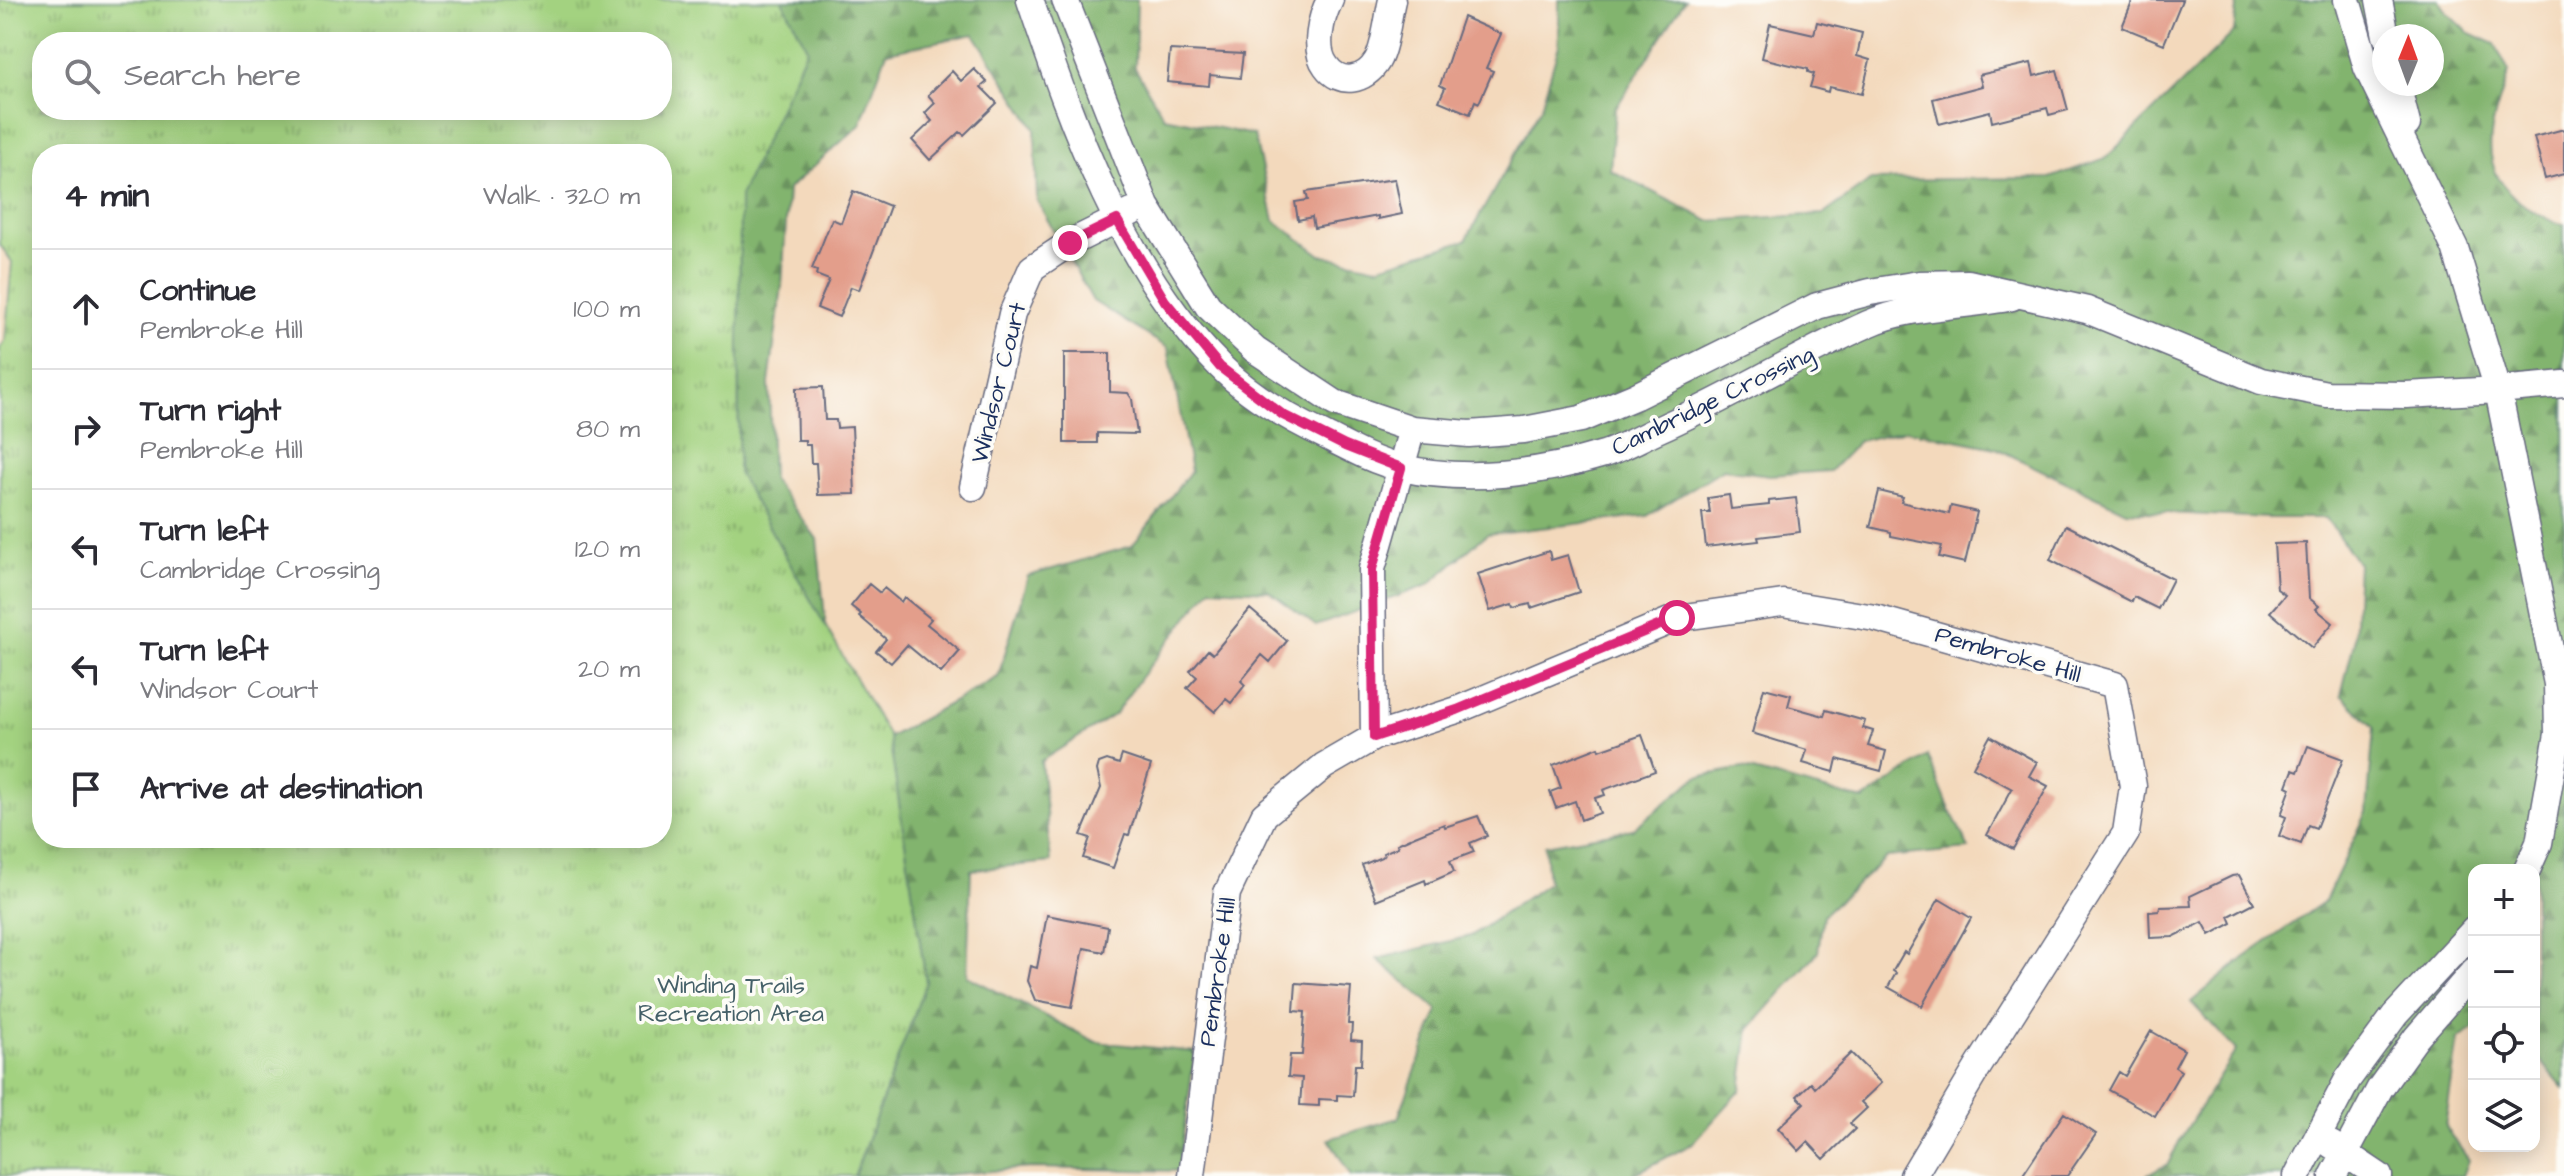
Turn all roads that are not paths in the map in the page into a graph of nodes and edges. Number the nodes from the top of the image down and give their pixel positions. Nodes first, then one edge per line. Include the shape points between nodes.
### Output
1 (1030, 0) edge
2 (1065, 0) edge
3 (1330, 0) edge
4 (1392, 0) edge
5 (2347, 0) edge
6 (2379, 0) edge
7 (2384, 24) edge
8 (2400, 96) edge
9 (2417, 170) junction
10 (1146, 206) junction
11 (1117, 220) junction
12 (2020, 295) junction
13 (2564, 384) edge
14 (2498, 390) junction
15 (1412, 429) junction
16 (1401, 468) junction
17 (973, 487) dead end
18 (1374, 737) junction
19 (2536, 859) edge
20 (2468, 936) edge
21 (2468, 978) edge
22 (2318, 1136) junction
23 (2339, 1165) edge
24 (1192, 1176) edge
25 (1913, 1176) edge
26 (2297, 1176) edge
27 (2379, 1176) edge

1 - 11 street, Cambridge Crossing via 1058,84
2 - 10 street, Cambridge Crossing
3 - 4 street via 1320,42 1324,64 1336,77 1351,80 1378,60
5 - 9 street via 2367,68
6 - 7 street
8 - 9 street
9 - 14 street via 2455,248
10 - 11 street, Windsor Court
10 - 15 street, Cambridge Crossing via 1208,306 1255,350 1335,403
11 - 16 street, Cambridge Crossing via 1165,301 1220,367 1283,415
11 - 17 street, Windsor Court via 1032,268 1012,314
12 - 14 street, Cambridge Crossing via 2087,310 2261,381 2327,394
12 - 15 street, Cambridge Crossing via 1968,283 1870,292 1817,306 1581,419 1469,434
12 - 16 street, Cambridge Crossing via 1871,323 1606,453 1524,472
13 - 14 street, Cambridge Crossing
14 - 19 street via 2557,684 2558,734
15 - 16 street
16 - 18 street via 1372,569
18 - 24 street, Pembroke Hill via 1324,766 1264,815 1227,893
18 - 25 street, Pembroke Hill via 1457,710 1677,618 1783,603 1875,618 2115,685 2133,786 2126,833
20 - 22 street via 2395,1015 2348,1079
21 - 23 street via 2380,1088
22 - 23 street
22 - 26 street
23 - 27 street

